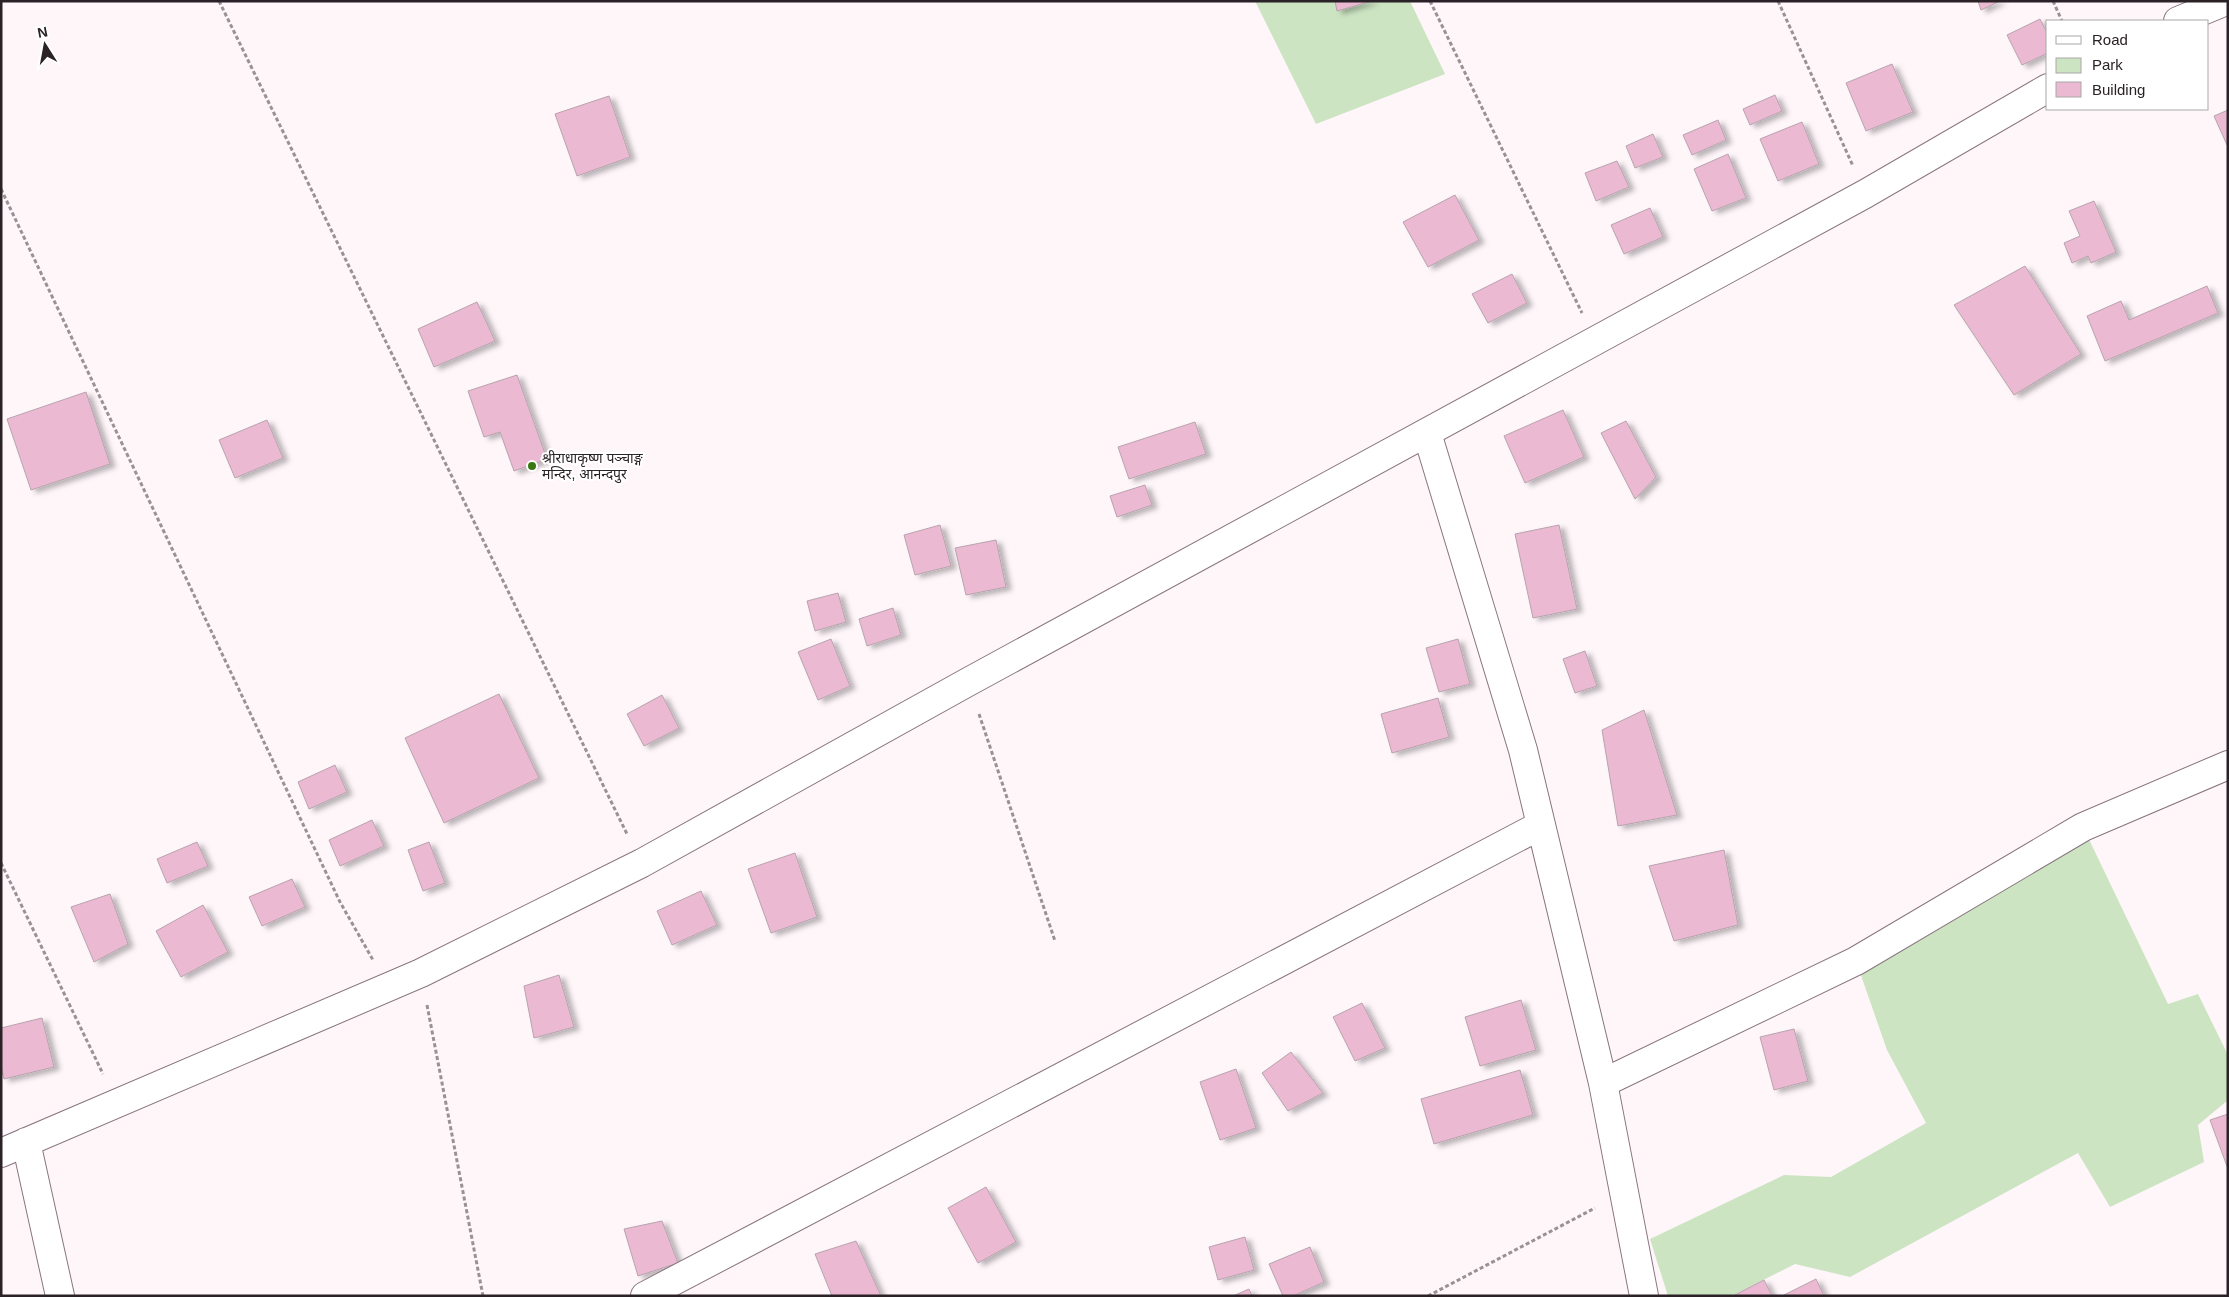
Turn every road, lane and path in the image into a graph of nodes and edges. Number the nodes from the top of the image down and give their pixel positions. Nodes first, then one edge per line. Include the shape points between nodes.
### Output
1 (220, 1) edge
2 (1430, 1) edge
3 (1778, 1) edge
4 (2053, 1) edge
5 (2226, 1) edge
6 (2062, 20) edge
7 (2180, 20) edge
8 (2046, 89) edge
9 (1, 188) edge
10 (1866, 194) junction
11 (1595, 341) junction
12 (1427, 433) junction
13 (968, 682) junction
14 (2228, 765) edge
15 (1541, 825) junction
16 (1, 863) edge
17 (642, 863) junction
18 (1055, 940) dead end
19 (421, 973) junction
20 (388, 987) junction
21 (1603, 1084) junction
22 (118, 1104) junction
23 (26, 1142) junction
24 (1, 1153) edge
25 (1624, 1193) junction
26 (60, 1296) edge
27 (482, 1296) edge
28 (645, 1296) edge
29 (1428, 1296) edge
30 (1644, 1296) edge

1 - 17 path
2 - 11 path
3 - 10 path
4 - 6 path
5 - 7 street
8 - 10 street
9 - 20 path via 340,902
10 - 11 street
11 - 12 street
12 - 13 street
12 - 15 street via 1523,750
13 - 17 street
13 - 18 path
14 - 21 street via 2083,827 1856,961
15 - 21 street
15 - 28 street
16 - 22 path
17 - 19 street
19 - 20 street
19 - 27 path
20 - 22 street
21 - 25 street
22 - 23 street
23 - 24 street
23 - 26 street
25 - 29 path
25 - 30 street

